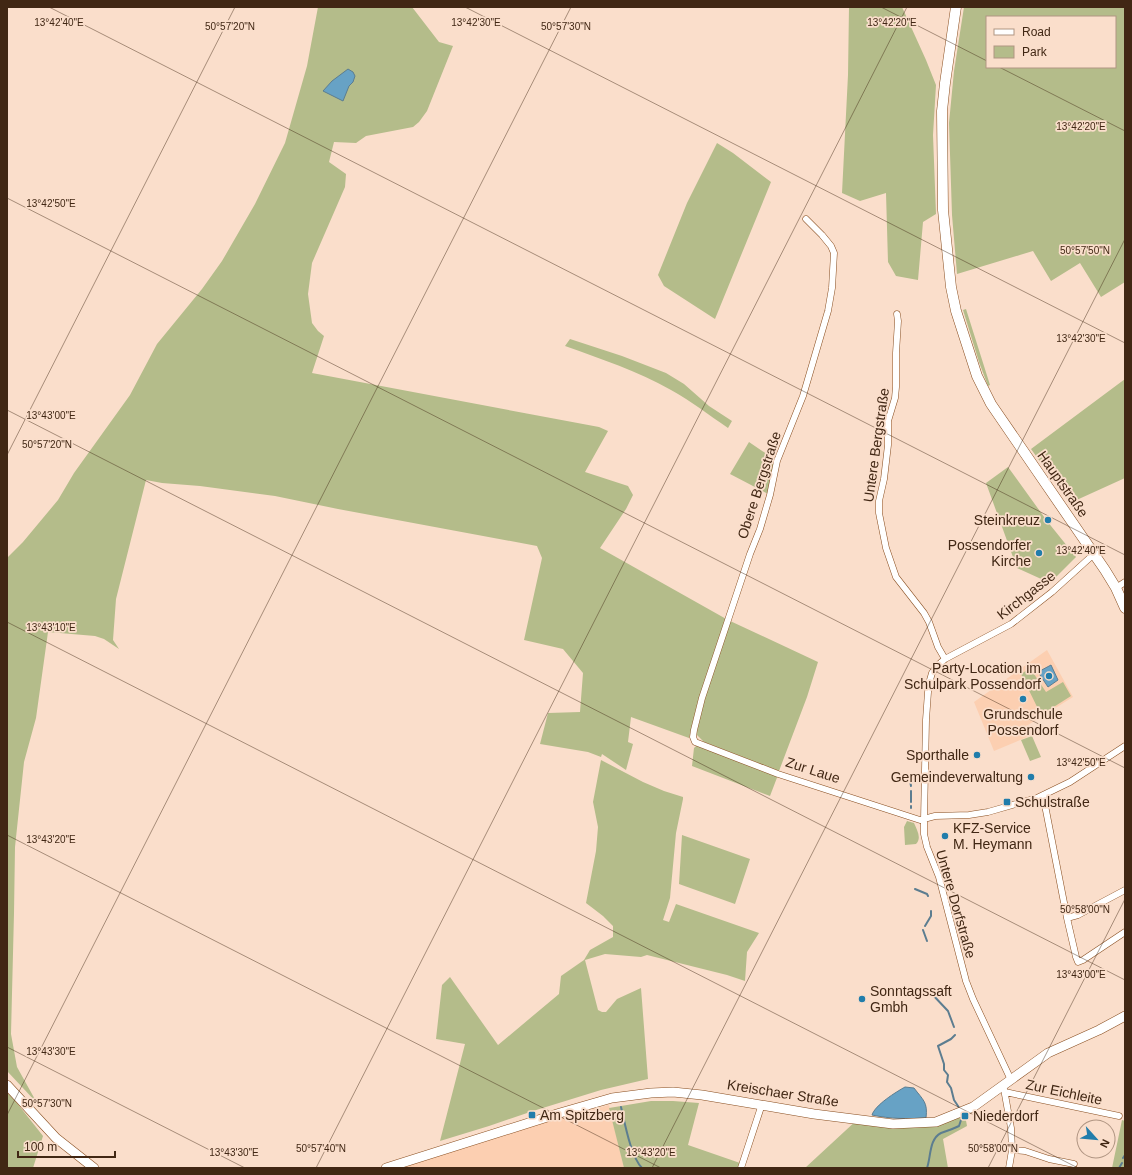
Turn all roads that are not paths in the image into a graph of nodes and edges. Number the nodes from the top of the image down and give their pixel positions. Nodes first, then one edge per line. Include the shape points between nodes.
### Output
1 (956, 7) edge
2 (806, 219) dead end
3 (897, 314) dead end
4 (1094, 554) junction
5 (1125, 582) edge
6 (1116, 588) junction
7 (1125, 608) edge
8 (945, 659) junction
9 (695, 742) joint
10 (1125, 746) edge
11 (1043, 795) junction
12 (924, 820) junction
13 (1125, 890) edge
14 (1067, 918) junction
15 (1125, 932) edge
16 (1124, 1019) edge
17 (7, 1086) edge
18 (1007, 1086) junction
19 (762, 1104) junction
20 (1119, 1116) dead end
21 (1012, 1150) junction
22 (1074, 1164) dead end
23 (94, 1168) edge
24 (386, 1168) edge
25 (741, 1168) edge
26 (1009, 1168) edge

1 - 4 main road, Hauptstraße via 942,111 942,210 956,311 977,376 991,404
2 - 9 street, Obere Bergstraße via 822,235 834,253 828,311 803,396 777,461 760,529 702,698 694,730
3 - 8 street, Untere Bergstraße via 896,387 888,421 888,445 879,513 886,548 896,577 924,613
4 - 6 main road, Hauptstraße
4 - 8 street, Kirchgasse via 1011,624
5 - 6 street
6 - 7 main road, Hauptstraße
8 - 12 street, Untere Dorfstraße via 932,673 928,692
9 - 12 street, Zur Laue via 778,774
10 - 11 street via 1081,775
11 - 12 street via 988,812 935,816
11 - 14 street
12 - 18 street, Untere Dorfstraße via 927,847 939,877 966,981
13 - 14 street via 1078,915
14 - 15 street via 1078,962
16 - 18 main road, Kreischaer Straße via 1048,1054
17 - 23 main road via 56,1138
18 - 19 main road, Kreischaer Straße via 973,1107 936,1122 893,1124 814,1114
18 - 20 street, Zur Eichleite
18 - 21 street, Zur Eichleite
19 - 24 main road, Kreischaer Straße via 673,1092 612,1098
19 - 25 street
21 - 22 street
21 - 26 street, Zur Eichleite

